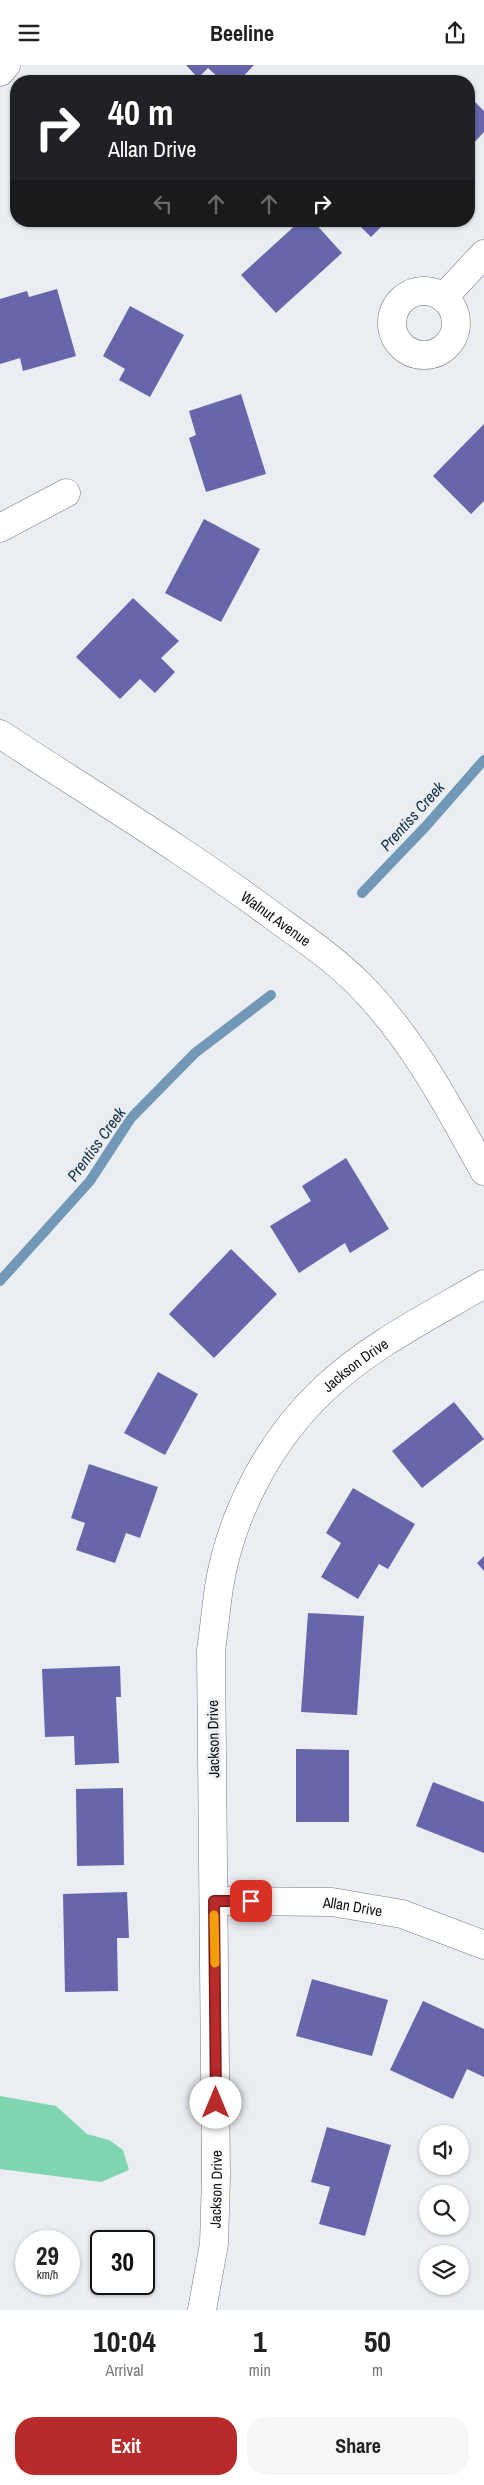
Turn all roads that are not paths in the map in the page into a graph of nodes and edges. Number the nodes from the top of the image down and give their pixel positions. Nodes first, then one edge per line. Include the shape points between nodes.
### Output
1 (6, 65) edge
2 (0, 71) edge
3 (484, 254) edge
4 (442, 297) dead end
5 (66, 493) dead end
6 (0, 528) edge
7 (0, 734) edge
8 (484, 1171) edge
9 (484, 1284) edge
10 (214, 1901) junction
11 (484, 1945) edge
12 (202, 2310) edge

1 - 2 street
3 - 4 street
5 - 6 street
7 - 8 street, Walnut Avenue via 241,891 359,983 429,1072
9 - 10 street, Jackson Drive via 404,1331 323,1389 286,1431 259,1472 234,1531 219,1586 211,1651
10 - 11 street, Allan Drive via 332,1902 402,1914
10 - 12 street, Jackson Drive via 216,2176 214,2244

